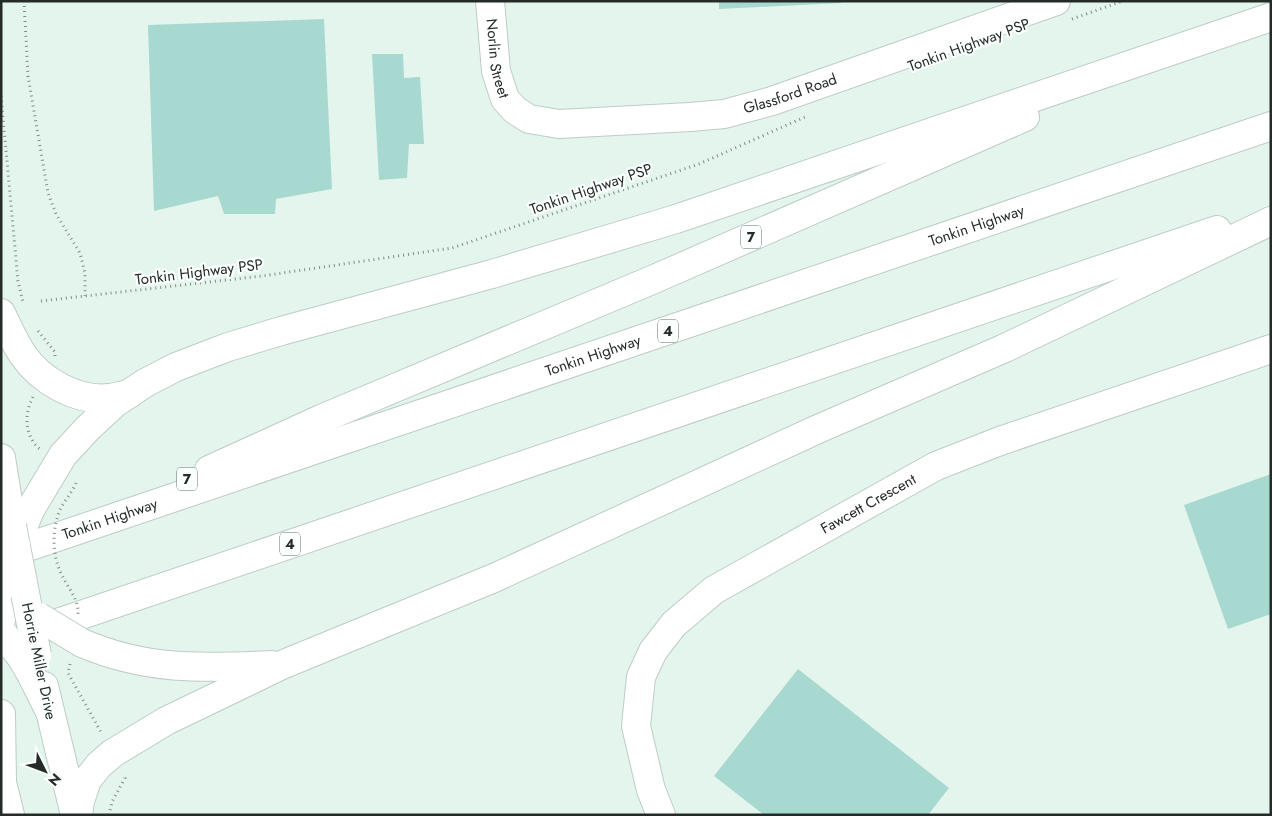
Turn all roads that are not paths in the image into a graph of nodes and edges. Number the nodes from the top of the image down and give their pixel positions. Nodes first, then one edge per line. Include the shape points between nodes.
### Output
1 (490, 1) edge
2 (1062, 11) edge
3 (1271, 17) edge
4 (1178, 50) junction
5 (515, 110) joint
6 (1271, 126) edge
7 (1271, 212) edge
8 (1271, 221) edge
9 (12, 309) edge
10 (1271, 349) edge
11 (129, 394) junction
12 (1, 458) edge
13 (53, 539) junction
14 (9, 551) edge
15 (3, 583) edge
16 (27, 606) junction
17 (1, 620) edge
18 (1, 633) edge
19 (1, 642) edge
20 (284, 664) junction
21 (36, 673) junction
22 (1, 714) edge
23 (2, 781) edge
24 (10, 815) edge
25 (76, 815) edge
26 (661, 815) edge

1 - 5 main road, Norlin Street via 496,71 505,99
2 - 5 main road, Glassford Road via 724,114 559,124 529,119
3 - 4 main road
4 - 11 main road via 676,219 228,347 176,366
4 - 13 main road, 7
6 - 13 main road, Tonkin Highway / 4
7 - 19 main road, 4
8 - 20 main road via 1005,348 818,428 494,578
9 - 11 main road via 22,353 44,377 67,391 92,398
10 - 26 main road, Fawcett Crescent via 936,466 714,590 674,624 653,651 641,677 636,726 651,790
11 - 14 main road via 114,403 58,462
12 - 14 main road, Horrie Miller Drive, bridge via 9,506
13 - 14 main road, Tonkin Highway / 4
14 - 15 main road, bridge
14 - 16 main road, Horrie Miller Drive, bridge
15 - 16 main road
15 - 17 main road
16 - 20 main road, bridge via 82,643 134,661 188,668
16 - 21 main road, Horrie Miller Drive, bridge
18 - 21 main road, bridge
20 - 25 main road via 166,721 113,753 87,780
21 - 25 main road, Horrie Miller Drive
22 - 23 main road
23 - 24 main road

